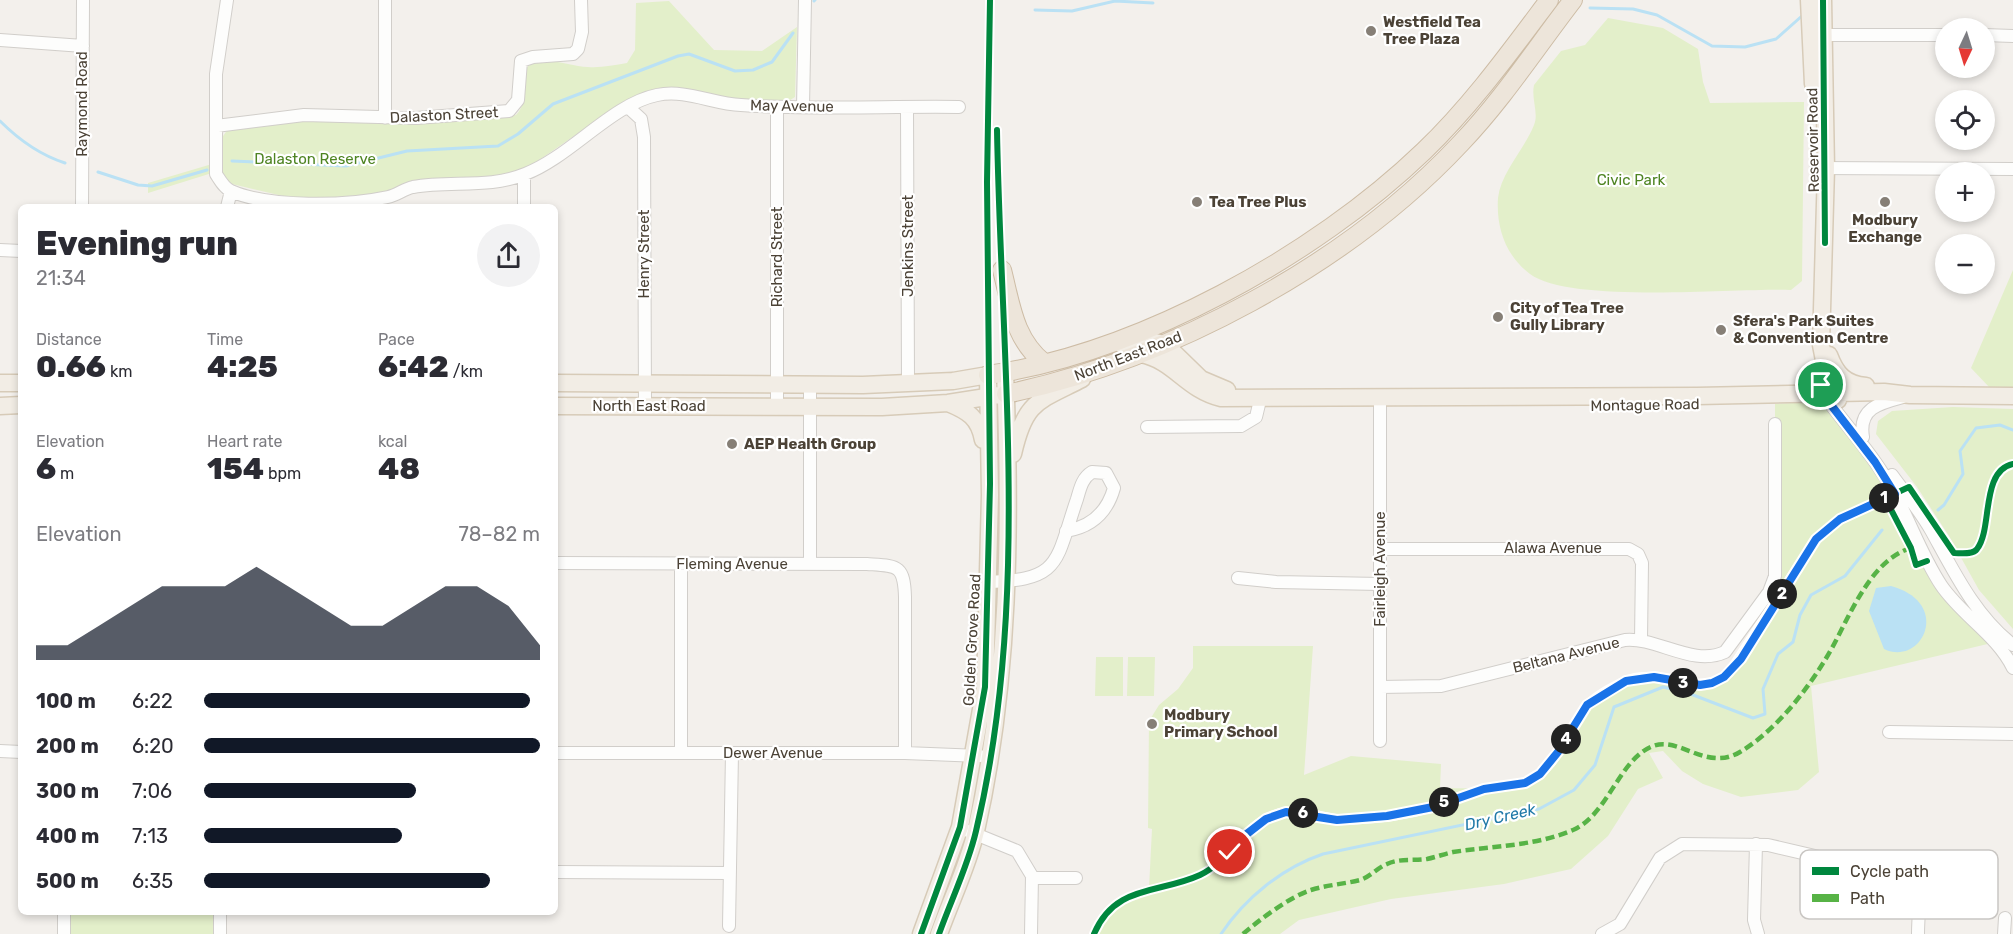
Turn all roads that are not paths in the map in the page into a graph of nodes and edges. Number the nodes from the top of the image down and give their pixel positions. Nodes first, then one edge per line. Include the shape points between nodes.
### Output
1 (83, 0) edge
2 (227, 0) edge
3 (385, 0) edge
4 (581, 0) edge
5 (805, 0) edge
6 (1573, 0) edge
7 (1809, 0) edge
8 (1822, 0) edge
9 (1546, 4) edge
10 (1559, 18) junction
11 (1817, 35) junction
12 (1935, 35) edge
13 (1995, 35) edge
14 (2013, 36) edge
15 (0, 40) edge
16 (83, 46) junction
17 (777, 107) junction
18 (802, 107) junction
19 (907, 107) junction
20 (959, 107) dead end
21 (629, 108) junction
22 (385, 118) junction
23 (216, 126) junction
24 (1821, 168) junction
25 (2013, 169) edge
26 (524, 175) junction
27 (228, 189) junction
28 (382, 203) edge
29 (82, 204) edge
30 (227, 204) edge
31 (524, 204) edge
32 (0, 250) edge
33 (18, 251) edge
34 (1293, 252) junction
35 (1002, 270) dead end
36 (1304, 271) junction
37 (1823, 279) junction
38 (1165, 344) junction
39 (1086, 351) junction
40 (1141, 354) junction
41 (1044, 363) junction
42 (1104, 367) junction
43 (997, 373) junction
44 (645, 382) junction
45 (0, 383) edge
46 (18, 383) edge
47 (558, 383) edge
48 (777, 384) junction
49 (810, 384) junction
50 (908, 384) junction
51 (997, 395) junction
52 (1910, 395) junction
53 (1261, 396) junction
54 (2013, 396) edge
55 (1831, 397) junction
56 (1380, 398) junction
57 (948, 403) junction
58 (18, 405) edge
59 (558, 405) edge
60 (0, 406) edge
61 (645, 406) junction
62 (777, 406) junction
63 (811, 406) junction
64 (1775, 424) dead end
65 (1147, 427) dead end
66 (1863, 437) junction
67 (990, 473) junction
68 (1007, 479) junction
69 (1066, 531) junction
70 (1380, 549) junction
71 (558, 563) edge
72 (681, 564) junction
73 (810, 564) junction
74 (1238, 578) dead end
75 (987, 582) junction
76 (1006, 582) junction
77 (1380, 584) junction
78 (1641, 640) junction
79 (2013, 645) edge
80 (2013, 668) edge
81 (1380, 687) junction
82 (1889, 732) dead end
83 (2013, 734) edge
84 (1380, 741) dead end
85 (0, 751) edge
86 (18, 752) edge
87 (558, 753) edge
88 (681, 753) junction
89 (732, 753) junction
90 (905, 753) junction
91 (982, 756) junction
92 (968, 830) junction
93 (1756, 844) junction
94 (1800, 853) edge
95 (558, 872) edge
96 (729, 873) junction
97 (1032, 878) junction
98 (1076, 878) dead end
99 (64, 915) edge
100 (220, 915) edge
101 (2005, 918) dead end
102 (729, 926) dead end
103 (64, 934) edge
104 (220, 934) edge
105 (921, 934) edge
106 (939, 934) edge
107 (1031, 934) edge
108 (1602, 934) edge
109 (1758, 934) edge
110 (2004, 934) edge

1 - 16 street, Raymond Road
2 - 23 street via 217,64
3 - 22 street
4 - 22 street, Dalaston Street via 578,49 573,54 521,61 518,99 513,108
5 - 18 street
6 - 10 highway, North East Road
7 - 11 main road, Reservoir Road
8 - 11 main road, Reservoir Road
9 - 10 highway
9 - 34 highway, North East Road via 1477,93 1425,151 1372,197
10 - 36 highway, North East Road via 1461,144 1383,216
11 - 12 street
11 - 24 main road, Reservoir Road
13 - 14 street
15 - 16 street
16 - 29 street, Raymond Road
17 - 18 street, May Avenue
17 - 21 street, May Avenue via 717,104 670,93 655,95
17 - 48 street, Richard Street
18 - 19 street, May Avenue
19 - 20 street, May Avenue
19 - 50 street, Jenkins Street
21 - 26 street, May Avenue
21 - 44 street, Henry Street via 641,119 644,137
22 - 23 street, Dalaston Street via 304,115
23 - 27 street via 216,174
24 - 25 street
24 - 37 main road, Reservoir Road
24 - 55 main road, Reservoir Road via 1814,359
26 - 28 street, May Avenue via 482,184 413,187
26 - 31 street
27 - 28 street, May Avenue via 295,204
27 - 30 street
32 - 33 street
34 - 36 highway
34 - 39 highway, North East Road via 1186,310
35 - 41 highway via 1019,334
36 - 38 highway, North East Road
37 - 52 main road via 1827,346 1841,377 1848,382
37 - 55 main road, Reservoir Road via 1821,345
38 - 39 main road via 1146,340
38 - 40 highway, North East Road
38 - 53 main road, Montague Road via 1201,379 1224,389
39 - 41 highway, North East Road
40 - 42 highway, North East Road
40 - 53 main road, Montague Road via 1167,363 1208,395
41 - 43 highway, North East Road
42 - 51 highway, North East Road
42 - 68 main road via 1031,409 1022,420
43 - 50 main road, North East Road
43 - 51 main road, Golden Grove Road
44 - 47 main road, North East Road
44 - 48 main road, North East Road
44 - 61 street, Henry Street
45 - 46 main road
48 - 49 main road, North East Road
48 - 62 street, Richard Street
49 - 50 main road, North East Road
49 - 63 street
51 - 57 main road, North East Road
51 - 67 main road, Golden Grove Road
51 - 68 main road, Golden Grove Road
52 - 54 main road, Montague Road
52 - 55 main road, Montague Road
52 - 66 street via 1870,408 1863,418
53 - 56 main road, Montague Road
53 - 65 street via 1256,417 1241,426
55 - 56 main road, Montague Road
55 - 66 street
55 - 80 street via 1895,494 1942,586 2005,651
56 - 70 street, Fairleigh Avenue
57 - 63 main road, North East Road
57 - 67 main road via 978,422
58 - 60 main road
59 - 61 main road, North East Road
61 - 62 main road, North East Road
62 - 63 main road, North East Road
63 - 73 street
64 - 78 street, Beltana Avenue via 1775,576 1769,592 1721,654 1686,653
66 - 79 street via 1931,530 1971,597
67 - 75 main road, Golden Grove Road
68 - 76 main road, Golden Grove Road
69 - 69 street via 1087,475 1106,473 1114,488 1094,521
69 - 76 street via 1050,567 1031,579
70 - 77 street, Fairleigh Avenue
70 - 78 street, Alawa Avenue via 1629,549 1638,554 1642,563
71 - 72 street, Fleming Avenue
72 - 73 street, Fleming Avenue
72 - 88 street
73 - 90 street, Fleming Avenue via 892,566 904,576
74 - 77 street
75 - 76 street
75 - 91 main road, Golden Grove Road
76 - 91 main road, Golden Grove Road via 1001,690
77 - 81 street, Fairleigh Avenue
78 - 81 street, Beltana Avenue via 1625,640 1441,686
81 - 84 street, Fairleigh Avenue
82 - 83 street
85 - 86 street
87 - 88 street, Dewer Avenue
88 - 89 street, Dewer Avenue
89 - 90 street, Dewer Avenue
89 - 96 street
90 - 91 street, Dewer Avenue
91 - 92 main road, Golden Grove Road
92 - 97 street via 1017,851
92 - 105 main road, Golden Grove Road
92 - 106 main road, Golden Grove Road
93 - 94 street
93 - 108 street via 1696,843 1675,847 1660,858 1620,924
93 - 109 street via 1754,920
95 - 96 street
96 - 102 street
97 - 98 street
97 - 107 street
99 - 103 street
100 - 104 street
101 - 110 street

